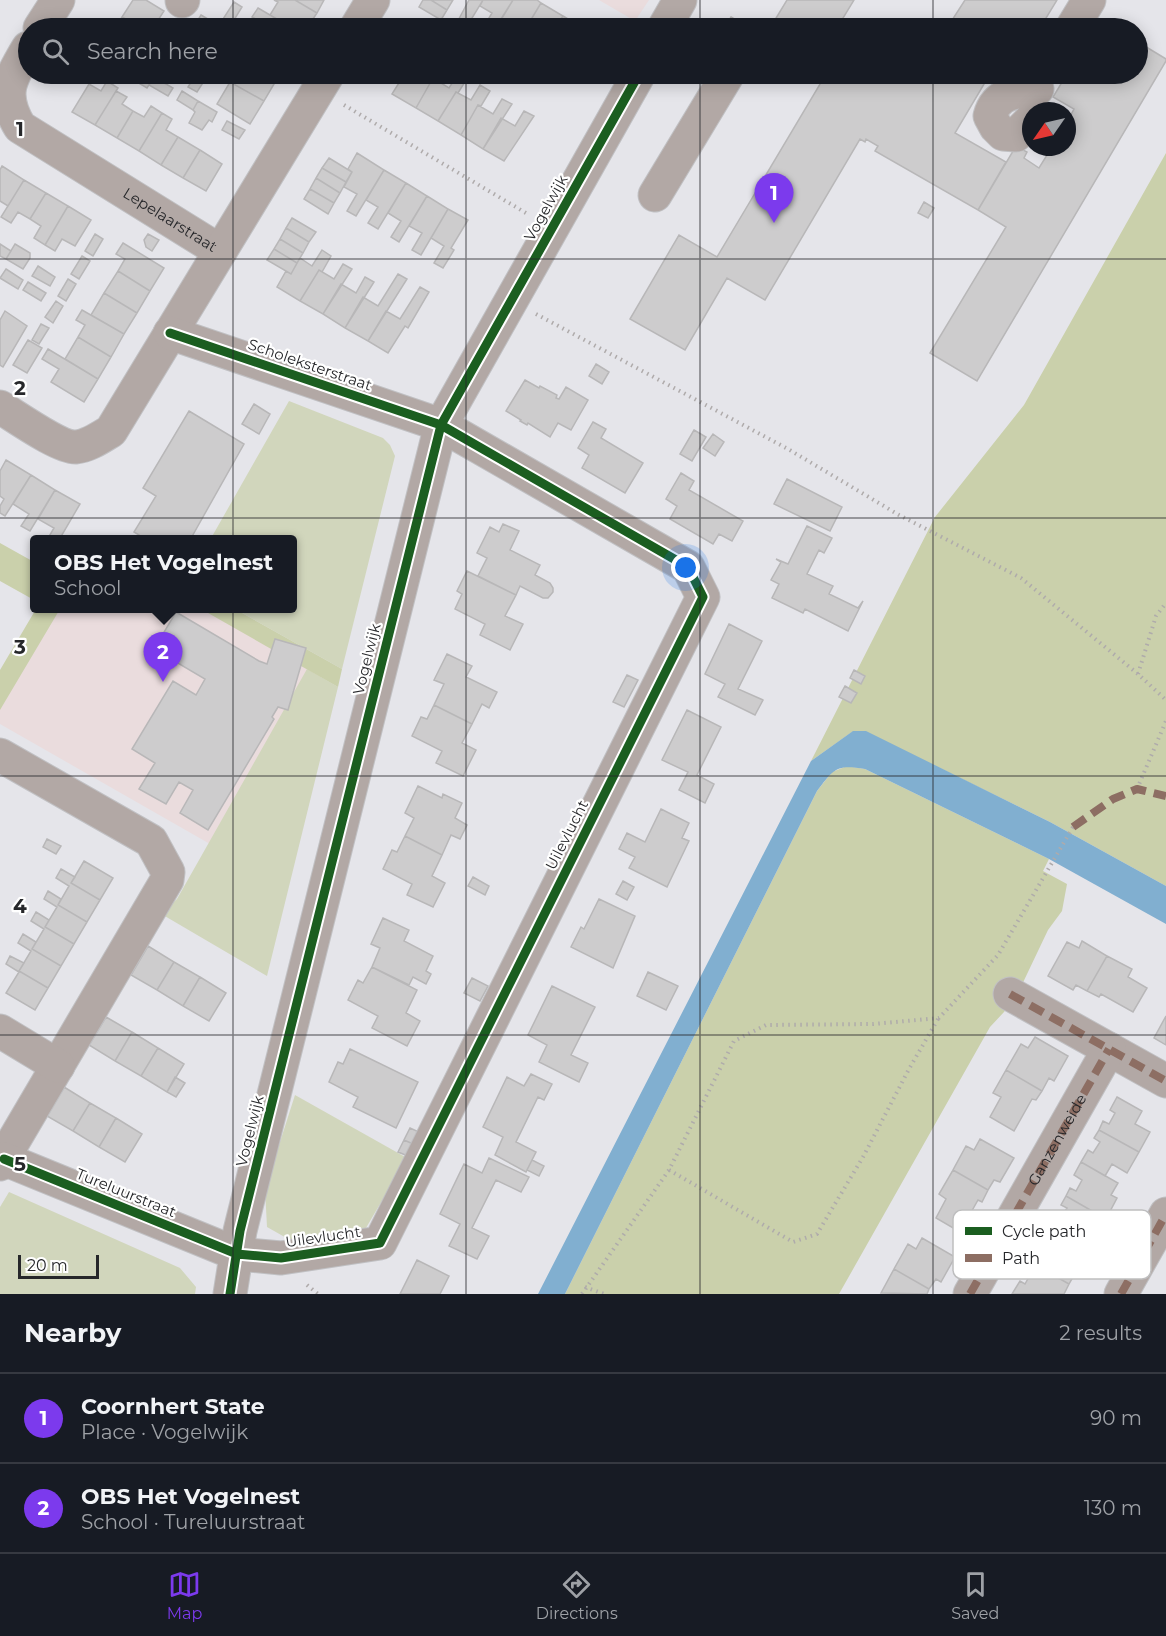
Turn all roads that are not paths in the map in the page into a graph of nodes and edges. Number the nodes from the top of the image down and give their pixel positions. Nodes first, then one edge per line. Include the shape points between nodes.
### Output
1 (57, 0) edge
2 (374, 0) edge
3 (1089, 0) edge
4 (46, 18) edge
5 (362, 18) edge
6 (1078, 18) edge
7 (18, 65) edge
8 (322, 84) edge
9 (633, 84) edge
10 (722, 84) edge
11 (655, 195) dead end
12 (220, 251) junction
13 (170, 333) junction
14 (0, 407) edge
15 (441, 425) junction
16 (0, 755) edge
17 (1010, 994) dead end
18 (0, 1031) edge
19 (1109, 1049) junction
20 (58, 1066) junction
21 (1166, 1081) edge
22 (2, 1161) edge
23 (1018, 1210) edge
24 (1166, 1214) edge
25 (1151, 1241) edge
26 (237, 1254) junction
27 (979, 1279) edge
28 (1129, 1279) edge
29 (230, 1294) edge
30 (970, 1294) edge
31 (1121, 1294) edge

1 - 4 street
2 - 5 street
3 - 6 street
7 - 12 street, Lepelaarstraat via 5,95 8,113 20,127
8 - 12 street, Lepelaarstraat
9 - 15 street, Vogelwijk
10 - 11 street
12 - 13 street
13 - 14 street via 111,430 96,440 76,447 62,444
13 - 15 street, Scholeksterstraat
15 - 26 street, Vogelwijk
15 - 26 street, Uilevlucht via 688,567 703,597 380,1243 281,1258
16 - 20 street, Tureluurstraat via 151,841 168,872 167,880
17 - 19 street
18 - 20 street
19 - 21 street
19 - 23 street, Ganzenweide
20 - 22 street, Tureluurstraat
22 - 26 street, Tureluurstraat
24 - 25 street
26 - 29 street, Vogelwijk
27 - 30 street, Ganzenweide
28 - 31 street

